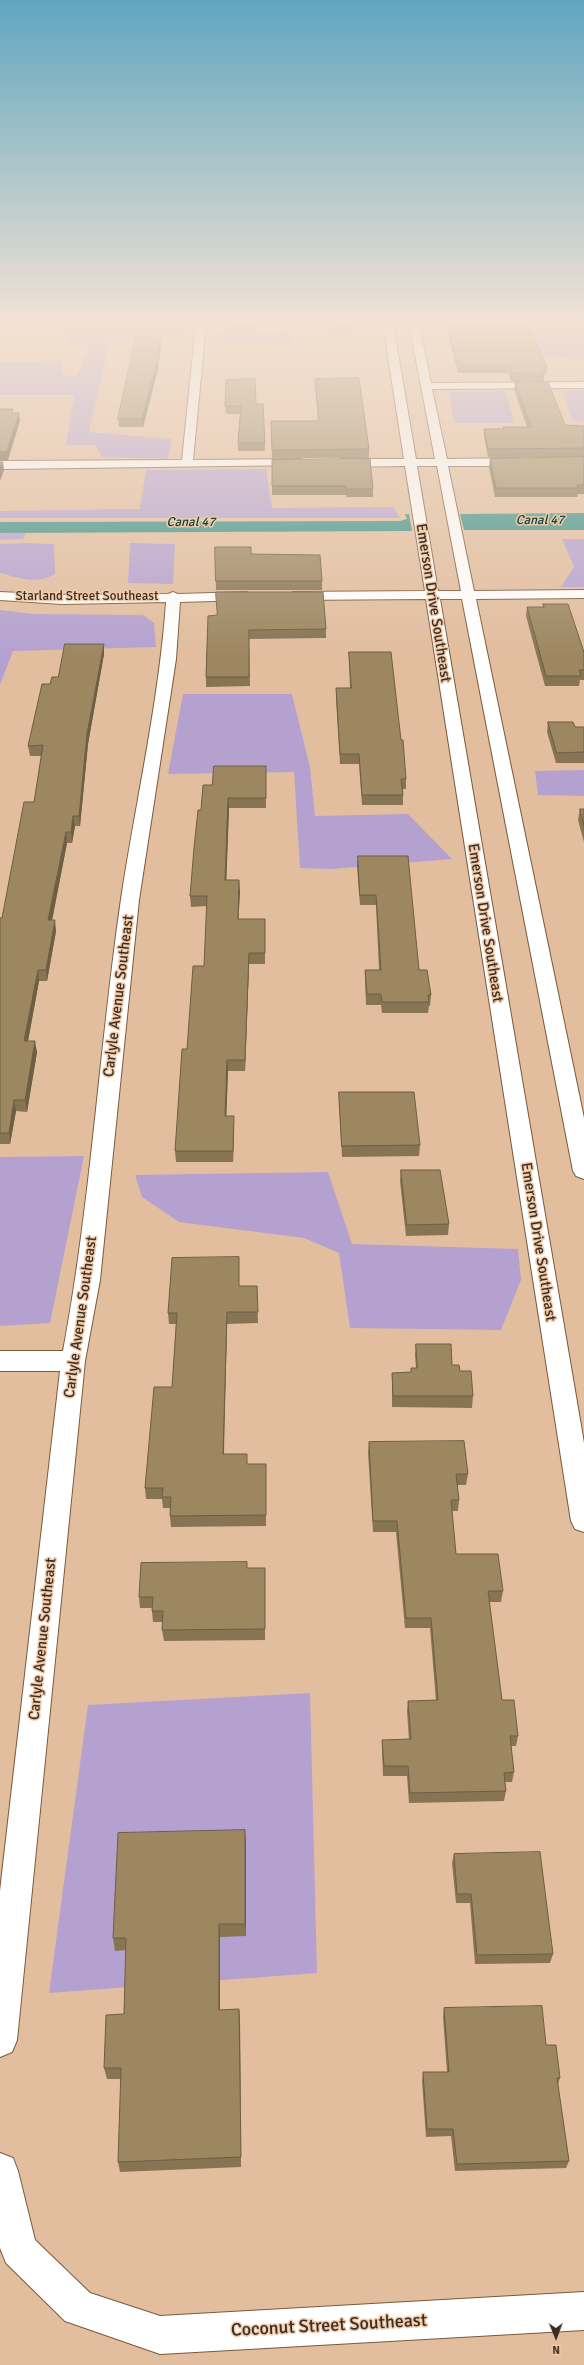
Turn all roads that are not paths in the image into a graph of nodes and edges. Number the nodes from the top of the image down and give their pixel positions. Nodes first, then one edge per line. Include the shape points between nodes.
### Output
1 (190, 434) edge
2 (405, 434) edge
3 (436, 434) edge
4 (409, 462) junction
5 (441, 462) junction
6 (533, 462) edge
7 (313, 463) edge
8 (327, 463) edge
9 (187, 464) junction
10 (0, 465) edge
11 (0, 585) edge
12 (584, 594) edge
13 (431, 595) junction
14 (468, 595) junction
15 (0, 596) edge
16 (173, 596) junction
17 (261, 596) edge
18 (277, 596) edge
19 (584, 1171) edge
20 (0, 1361) edge
21 (73, 1361) junction
22 (584, 1521) edge
23 (0, 2040) edge
24 (0, 2171) edge
25 (584, 2311) edge

1 - 9 street
2 - 4 street, Emerson Drive Southeast
3 - 5 street
4 - 5 street
4 - 8 street
4 - 13 street, Emerson Drive Southeast
5 - 6 street
5 - 14 street
7 - 9 street
9 - 10 street
11 - 16 street, Starland Street Southeast via 39,591 137,590
12 - 14 street
13 - 14 street
13 - 18 street
13 - 22 street, Emerson Drive Southeast
14 - 19 street
15 - 16 street, Starland Street Southeast via 31,599 139,600
16 - 17 street, Starland Street Southeast
16 - 21 street, Carlyle Avenue Southeast via 169,659 130,900 88,1280
20 - 21 street
21 - 23 street, Carlyle Avenue Southeast
24 - 25 street, Coconut Street Southeast via 19,2250 78,2308 160,2335

